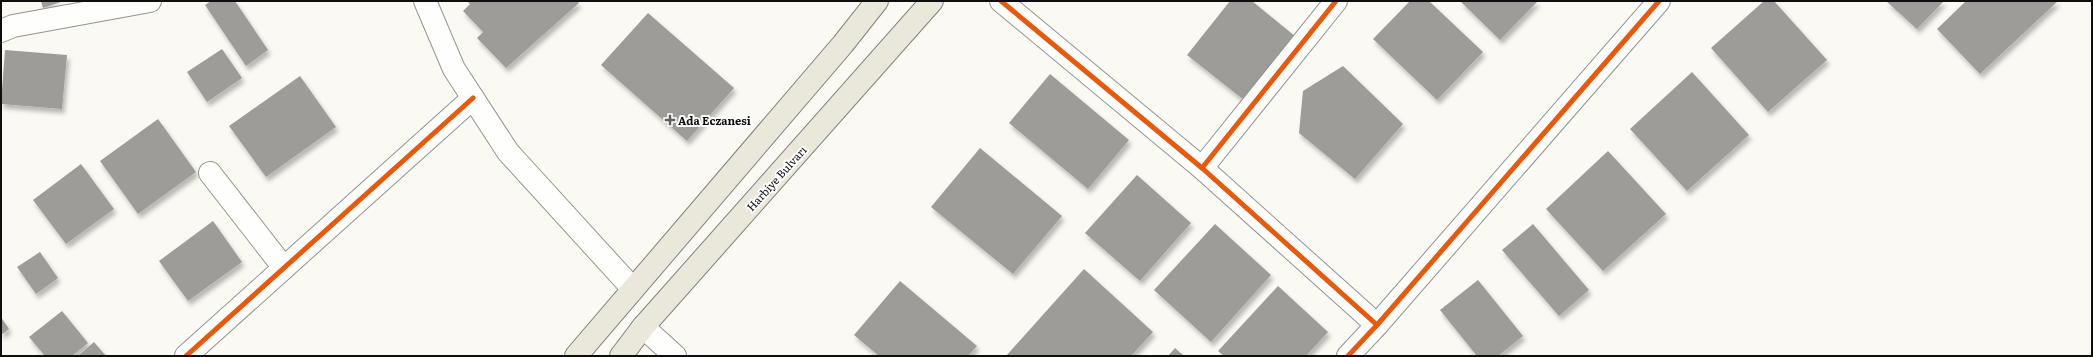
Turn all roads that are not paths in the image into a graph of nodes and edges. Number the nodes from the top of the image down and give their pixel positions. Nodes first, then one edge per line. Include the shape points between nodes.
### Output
1 (150, 1) edge
2 (425, 1) edge
3 (877, 1) edge
4 (932, 1) edge
5 (1001, 1) edge
6 (1336, 1) edge
7 (1659, 1) edge
8 (1, 31) edge
9 (473, 98) junction
10 (1202, 168) junction
11 (210, 174) dead end
12 (284, 268) junction
13 (633, 289) junction
14 (1377, 325) junction
15 (643, 327) junction
16 (186, 356) edge
17 (576, 356) edge
18 (621, 356) edge
19 (675, 356) edge
20 (1348, 356) edge

1 - 8 street via 13,26
2 - 9 street via 454,69
3 - 13 main road
4 - 15 main road, Harbiye Bulvarı
5 - 10 street
6 - 10 street
7 - 14 street
9 - 12 street
9 - 13 street via 508,152
10 - 14 street
11 - 12 street
12 - 16 street
13 - 17 main road
14 - 20 street
15 - 18 main road, Harbiye Bulvarı
15 - 19 street

